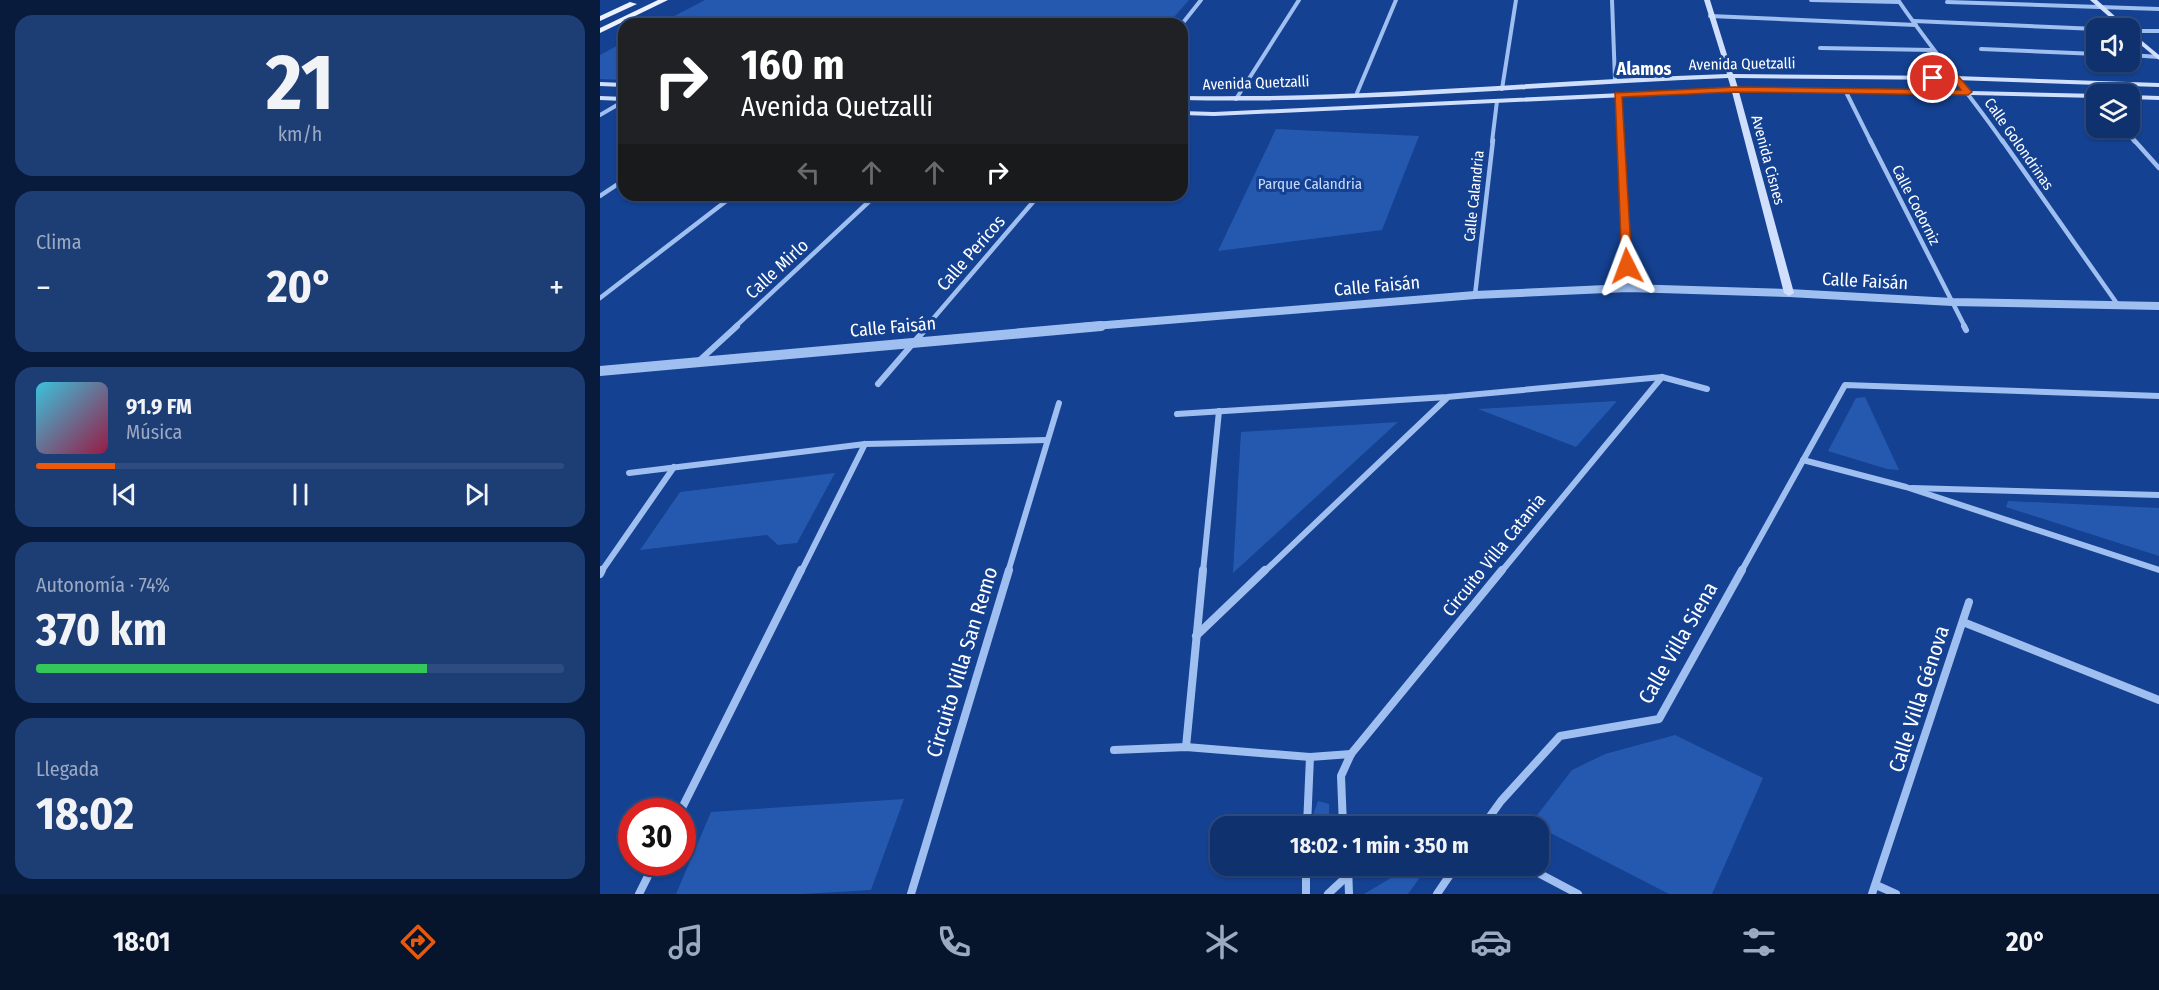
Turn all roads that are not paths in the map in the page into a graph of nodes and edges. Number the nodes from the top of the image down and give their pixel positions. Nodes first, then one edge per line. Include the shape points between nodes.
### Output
1 (641, 0) edge
2 (664, 0) edge
3 (1201, 0) edge
4 (1299, 0) edge
5 (1396, 0) edge
6 (1516, 0) edge
7 (1612, 0) edge
8 (1707, 0) edge
9 (1811, 0) edge
10 (2093, 0) edge
11 (1899, 1) edge
12 (1947, 2) dead end
13 (2101, 8) junction
14 (2159, 9) edge
15 (1710, 16) junction
16 (627, 18) edge
17 (1187, 18) edge
18 (2113, 18) edge
19 (600, 19) edge
20 (618, 22) edge
21 (1915, 23) junction
22 (2086, 29) edge
23 (600, 31) edge
24 (2159, 31) edge
25 (2140, 32) edge
26 (2140, 41) edge
27 (1820, 48) dead end
28 (1981, 49) dead end
29 (1932, 50) junction
30 (2086, 54) edge
31 (2140, 56) edge
32 (2158, 57) edge
33 (1730, 76) junction
34 (1955, 78) junction
35 (1615, 80) junction
36 (600, 84) edge
37 (618, 85) edge
38 (2159, 85) edge
39 (1502, 89) junction
40 (1735, 90) junction
41 (1845, 90) junction
42 (1968, 92) junction
43 (1357, 93) junction
44 (1618, 94) junction
45 (2086, 97) edge
46 (2140, 97) edge
47 (600, 98) edge
48 (1188, 98) edge
49 (2159, 98) edge
50 (1236, 99) junction
51 (618, 100) edge
52 (1497, 101) junction
53 (618, 104) edge
54 (1188, 112) edge
55 (600, 115) edge
56 (2132, 138) edge
57 (2159, 168) edge
58 (618, 184) edge
59 (600, 196) edge
60 (726, 201) edge
61 (870, 201) edge
62 (1034, 201) edge
63 (1628, 288) junction
64 (1789, 293) junction
65 (1475, 295) junction
66 (600, 298) edge
67 (1952, 302) junction
68 (2118, 305) junction
69 (2159, 306) edge
70 (1966, 330) dead end
71 (913, 341) junction
72 (697, 363) junction
73 (600, 371) edge
74 (1662, 377) junction
75 (878, 384) dead end
76 (1707, 389) dead end
77 (2159, 396) edge
78 (1448, 397) junction
79 (1059, 403) dead end
80 (1219, 411) junction
81 (1177, 414) dead end
82 (1047, 440) junction
83 (865, 444) junction
84 (1803, 460) junction
85 (674, 467) junction
86 (629, 473) dead end
87 (1906, 488) junction
88 (2159, 495) edge
89 (2159, 570) edge
90 (600, 574) edge
91 (1969, 602) dead end
92 (1963, 622) junction
93 (1196, 636) junction
94 (2159, 700) edge
95 (1186, 747) junction
96 (1114, 750) dead end
97 (1351, 754) junction
98 (1310, 757) junction
99 (687, 798) edge
100 (1307, 816) edge
101 (1343, 816) edge
102 (1490, 816) edge
103 (648, 876) edge
104 (1306, 876) edge
105 (1343, 876) edge
106 (1348, 876) edge
107 (1449, 876) edge
108 (1544, 876) edge
109 (1874, 889) edge
110 (639, 894) edge
111 (911, 894) edge
112 (1306, 894) edge
113 (1328, 894) edge
114 (1349, 894) edge
115 (1437, 894) edge
116 (1578, 894) edge
117 (1896, 894) edge

1 - 19 main road
2 - 16 main road
3 - 17 street
4 - 50 street
5 - 43 street
6 - 39 street
7 - 35 street
8 - 15 main road, Avenida Cisnes
9 - 11 street
10 - 13 main road
11 - 21 street, Calle Golondrinas
12 - 13 street
13 - 14 street
13 - 18 main road
15 - 21 street
15 - 33 main road, Avenida Cisnes
20 - 23 main road
21 - 22 street
21 - 29 street, Calle Golondrinas
24 - 25 street
26 - 32 main road
27 - 29 street
28 - 30 street
29 - 34 street, Calle Golondrinas
31 - 32 street
33 - 34 main road, Avenida Quetzalli
33 - 35 main road, Avenida Quetzalli
33 - 40 main road, Avenida Cisnes
34 - 38 main road, Avenida Quetzalli
34 - 42 street, Calle Golondrinas
35 - 39 main road, Avenida Quetzalli
36 - 37 main road
39 - 43 main road, Avenida Quetzalli
40 - 41 main road, Avenida Quetzalli
40 - 44 main road, Avenida Quetzalli
40 - 64 main road, Avenida Cisnes
41 - 42 main road, Avenida Quetzalli
41 - 67 street, Calle Codorniz
42 - 45 main road, Avenida Quetzalli
42 - 68 street, Calle Golondrinas
43 - 50 main road, Avenida Quetzalli
44 - 52 main road, Avenida Quetzalli
44 - 63 street
46 - 49 main road
47 - 51 main road
48 - 50 main road, Avenida Quetzalli
52 - 54 main road, Avenida Quetzalli
52 - 65 street, Calle Calandria
53 - 55 street
56 - 57 street
58 - 59 street
60 - 66 street
61 - 72 street, Calle Mirlo
62 - 71 street, Calle Pericos
63 - 64 street, Calle Faisán
63 - 65 street, Calle Faisán
64 - 67 street, Calle Faisán
65 - 71 street, Calle Faisán
67 - 68 street, Calle Faisán
67 - 70 street, Calle Codorniz
68 - 69 street, Calle Faisán
71 - 72 street, Calle Faisán
71 - 75 street, Calle Pericos
72 - 73 street, Calle Faisán
74 - 76 street
74 - 78 street
74 - 97 street, Circuito Villa Catania
77 - 84 street, Calle Villa Siena via 1845,385
78 - 80 street
78 - 93 street
79 - 82 street, Circuito Villa San Remo
80 - 81 street
80 - 93 street
82 - 83 street
82 - 111 street, Circuito Villa San Remo
83 - 85 street
83 - 99 street
84 - 87 street
84 - 102 street, Calle Villa Siena via 1659,718 1560,735
85 - 86 street
85 - 90 street
87 - 88 street
87 - 89 street
91 - 92 street
92 - 94 street, Calle Villa Génova
92 - 109 street, Calle Villa Génova
93 - 95 street
95 - 96 street
95 - 98 street
97 - 98 street
97 - 101 street, Circuito Villa Catania via 1341,776
98 - 100 street
103 - 110 street
104 - 112 street
105 - 113 street
106 - 114 street
107 - 115 street
108 - 116 street
109 - 117 street, Calle Villa Génova

